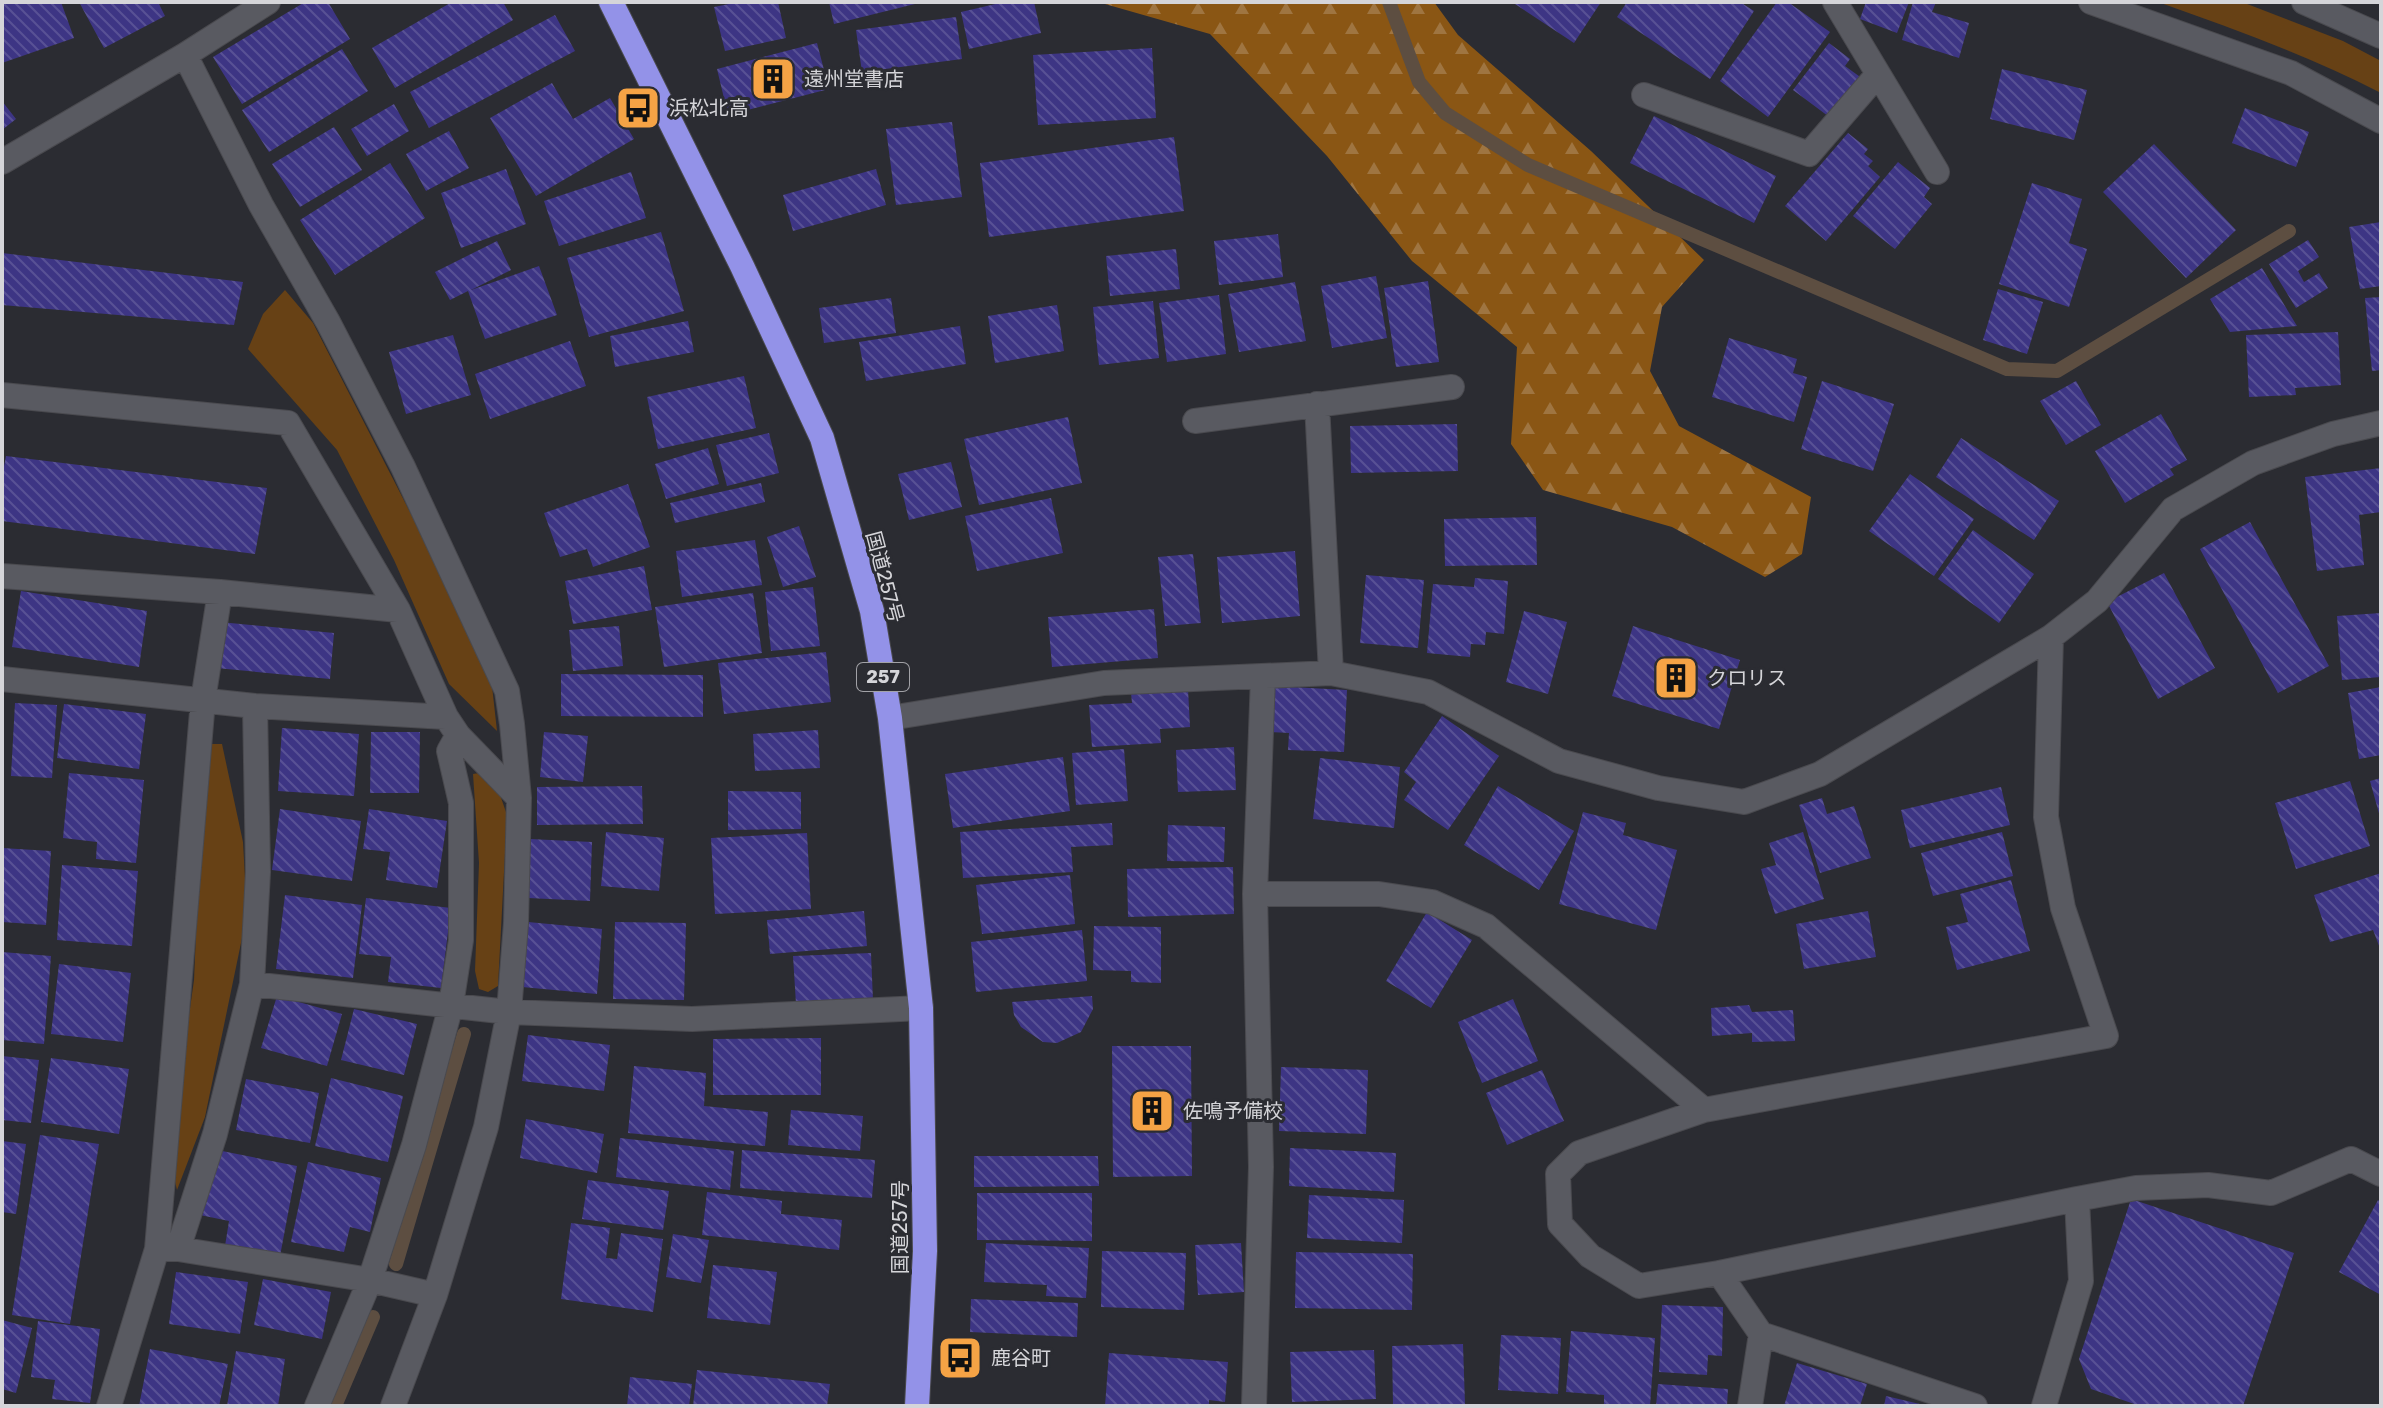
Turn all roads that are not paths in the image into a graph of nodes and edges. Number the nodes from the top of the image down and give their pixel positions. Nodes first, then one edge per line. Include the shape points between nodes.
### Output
1 (268, 2) edge
2 (611, 2) edge
3 (1835, 2) edge
4 (2091, 2) edge
5 (2304, 2) edge
6 (2381, 36) edge
7 (185, 55) junction
8 (1878, 74) junction
9 (1644, 95) dead end
10 (2381, 121) edge
11 (2, 162) edge
12 (1937, 172) dead end
13 (1452, 387) dead end
14 (2, 395) edge
15 (1317, 404) junction
16 (1195, 421) dead end
17 (2381, 423) edge
18 (2, 576) edge
19 (220, 592) junction
20 (398, 610) junction
21 (2051, 637) junction
22 (1331, 673) junction
23 (1263, 677) junction
24 (2, 679) edge
25 (203, 700) junction
26 (255, 706) junction
27 (890, 718) junction
28 (452, 726) junction
29 (519, 798) junction
30 (1255, 894) junction
31 (252, 984) junction
32 (451, 1005) junction
33 (921, 1008) junction
34 (509, 1012) junction
35 (1704, 1110) junction
36 (2381, 1174) edge
37 (2077, 1199) junction
38 (167, 1249) junction
39 (1719, 1273) junction
40 (370, 1280) junction
41 (435, 1295) junction
42 (1761, 1334) junction
43 (109, 1406) edge
44 (317, 1406) edge
45 (393, 1406) edge
46 (917, 1406) edge
47 (1254, 1406) edge
48 (1750, 1406) edge
49 (1975, 1406) edge
50 (2044, 1406) edge

1 - 7 street
2 - 27 highway, 国道257号 / 257 via 822,438 872,611
3 - 8 street
4 - 10 street via 2291,73
5 - 6 street
7 - 11 street
7 - 29 street via 403,467 501,677
8 - 9 street via 1809,154
8 - 12 street
13 - 15 street
14 - 20 street via 288,423
15 - 16 street
15 - 22 street
17 - 21 street via 2253,463 2173,509 2097,601
18 - 19 street
19 - 20 street
19 - 25 street
20 - 28 street
21 - 22 street via 1820,774 1744,802 1658,788 1559,761 1428,692
21 - 35 street via 2046,817 2063,908 2106,1036
22 - 23 street
23 - 27 street via 1104,683
23 - 30 street
24 - 25 street
25 - 26 street
25 - 38 street
26 - 28 street
26 - 31 street via 258,872
27 - 33 highway, 国道257号 / 257
28 - 29 street
28 - 32 street via 449,751 461,803 461,940
29 - 34 street
30 - 35 street via 1379,894 1432,902 1486,926
30 - 47 street via 1261,1167
31 - 32 street
31 - 38 street via 215,1134
32 - 34 street
32 - 40 street via 414,1145
33 - 34 street via 692,1019
33 - 46 highway, 国道257号 / 257 via 925,1251
34 - 41 street via 486,1127
35 - 39 street via 1579,1153 1558,1174 1560,1224 1590,1256 1639,1286
36 - 37 street via 2351,1159 2271,1193 2208,1185 2136,1188
37 - 39 street
37 - 50 street via 2081,1281
38 - 40 street
38 - 43 street
39 - 42 street
40 - 41 street
40 - 44 street
41 - 45 street
42 - 48 street
42 - 49 street

